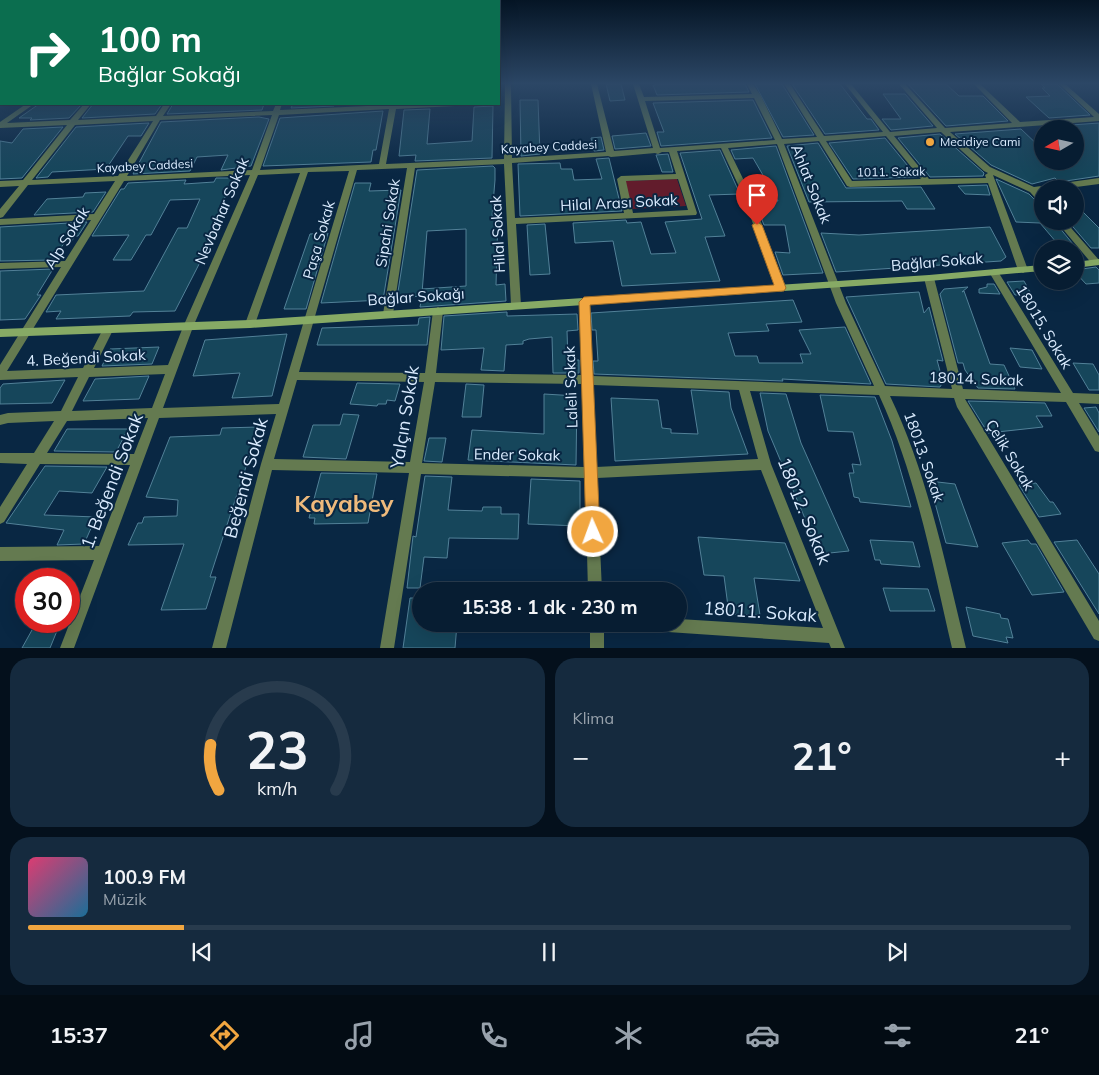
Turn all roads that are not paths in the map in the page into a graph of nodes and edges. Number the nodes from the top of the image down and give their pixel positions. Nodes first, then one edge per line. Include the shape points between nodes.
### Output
1 (15, 114) edge
2 (79, 114) edge
3 (160, 114) edge
4 (194, 114) edge
5 (275, 114) edge
6 (391, 114) edge
7 (508, 114) edge
8 (601, 114) edge
9 (646, 114) edge
10 (766, 114) edge
11 (806, 114) edge
12 (872, 114) edge
13 (929, 114) edge
14 (1007, 114) edge
15 (158, 117) junction
16 (1099, 118) edge
17 (1089, 119) junction
18 (73, 121) junction
19 (1017, 124) junction
20 (0, 125) edge
21 (1099, 128) edge
22 (942, 129) junction
23 (888, 134) junction
24 (822, 140) junction
25 (779, 142) junction
26 (724, 147) junction
27 (673, 151) junction
28 (658, 152) junction
29 (611, 155) junction
30 (508, 161) junction
31 (411, 165) junction
32 (382, 167) junction
33 (354, 168) junction
34 (987, 169) junction
35 (305, 170) junction
36 (255, 172) junction
37 (682, 176) junction
38 (120, 179) junction
39 (990, 180) junction
40 (1099, 181) edge
41 (926, 182) junction
42 (25, 183) junction
43 (0, 184) edge
44 (1033, 190) joint
45 (0, 215) edge
46 (629, 216) junction
47 (96, 217) junction
48 (0, 222) edge
49 (511, 222) junction
50 (1068, 230) edge
51 (1097, 262) edge
52 (67, 264) junction
53 (1084, 264) edge
54 (0, 266) edge
55 (1034, 269) edge
56 (1023, 270) junction
57 (994, 272) junction
58 (930, 278) junction
59 (833, 285) junction
60 (780, 288) junction
61 (584, 302) junction
62 (516, 306) junction
63 (438, 311) junction
64 (388, 314) junction
65 (311, 319) junction
66 (250, 324) junction
67 (188, 327) junction
68 (108, 330) junction
69 (25, 332) junction
70 (0, 333) edge
71 (173, 369) junction
72 (86, 372) junction
73 (0, 375) edge
74 (293, 376) junction
75 (430, 376) junction
76 (587, 380) junction
77 (743, 386) junction
78 (883, 391) junction
79 (957, 393) junction
80 (1068, 397) junction
81 (1099, 399) edge
82 (283, 410) junction
83 (156, 414) junction
84 (64, 416) junction
85 (0, 420) edge
86 (1099, 447) edge
87 (0, 458) edge
88 (38, 458) junction
89 (139, 460) junction
90 (267, 464) junction
91 (765, 464) junction
92 (416, 469) junction
93 (591, 473) junction
94 (0, 518) edge
95 (103, 553) junction
96 (0, 554) edge
97 (595, 582) edge
98 (687, 627) edge
99 (596, 632) edge
100 (1099, 634) edge
101 (836, 642) edge
102 (66, 648) edge
103 (218, 648) edge
104 (386, 648) edge
105 (597, 648) edge
106 (959, 648) edge

1 - 20 street
2 - 18 street
3 - 15 street, Alp Sokak
4 - 15 street
5 - 36 street, Nevbahar Sokak
6 - 32 street
7 - 30 street, Hilal Sokak
8 - 29 street
9 - 28 street
10 - 25 street, Ahlat Sokak
11 - 24 street, 1011. Sokak
12 - 23 street
13 - 22 street
14 - 19 street
15 - 18 street
15 - 38 street, Alp Sokak
16 - 17 street, Kayabey Caddesi
17 - 19 street, Kayabey Caddesi
17 - 21 street
18 - 20 street
18 - 42 street
19 - 22 street, Kayabey Caddesi
22 - 23 street, Kayabey Caddesi
22 - 34 street
23 - 24 street, Kayabey Caddesi
23 - 41 street
24 - 25 street, Kayabey Caddesi
24 - 41 street, 1011. Sokak via 850,184
25 - 26 street, Kayabey Caddesi
25 - 59 street, Ahlat Sokak via 807,207
26 - 27 street, Kayabey Caddesi
26 - 60 street via 746,194
27 - 28 street, Kayabey Caddesi
27 - 37 street, Hilal Arası Sokak
28 - 29 street, Kayabey Caddesi
29 - 30 street, Kayabey Caddesi
30 - 31 street, Kayabey Caddesi
30 - 49 street, Hilal Sokak
31 - 32 street, Kayabey Caddesi
31 - 64 street, Sipahi Sokak
32 - 33 street, Kayabey Caddesi
33 - 35 street, Kayabey Caddesi
33 - 65 street, Paşa Sokak
34 - 39 street
34 - 44 street
35 - 36 street, Kayabey Caddesi
35 - 66 street
36 - 38 street, Kayabey Caddesi
36 - 67 street, Nevbahar Sokak
37 - 46 street via 620,179
37 - 46 street, Hilal Arası Sokak via 693,213
38 - 42 street, Kayabey Caddesi
38 - 47 street, Alp Sokak
39 - 41 street, 1011. Sokak
39 - 56 street
40 - 44 street
42 - 43 street, Kayabey Caddesi
42 - 45 street
46 - 49 street, Hilal Arası Sokak
47 - 48 street
47 - 52 street, Alp Sokak
49 - 62 street, Hilal Sokak
50 - 51 street
51 - 53 main road
52 - 54 street
52 - 69 street, Alp Sokak
55 - 56 main road, Bağlar Sokak
56 - 57 main road, Bağlar Sokak
57 - 58 main road, Bağlar Sokak
57 - 80 street, 18015. Sokak
58 - 59 main road, Bağlar Sokak
58 - 79 street, Çelik Sokak
59 - 60 main road, Bağlar Sokağı
59 - 78 street, 18013. Sokak
60 - 61 main road, Bağlar Sokağı
61 - 62 main road, Bağlar Sokağı
61 - 76 street, Laleli Sokak
62 - 63 main road, Bağlar Sokağı
63 - 64 main road, Bağlar Sokağı
63 - 75 street, Yalçın Sokak
64 - 65 main road, Bağlar Sokağı
65 - 66 main road, Bağlar Sokağı
65 - 74 street, Beğendi Sokak
66 - 67 main road, Bağlar Sokağı
67 - 68 main road, Bağlar Sokağı
67 - 71 street, 1. Beğendi Sokak
68 - 69 main road, Bağlar Sokağı
68 - 72 street
69 - 70 main road, Bağlar Sokağı
69 - 73 street, Alp Sokak
71 - 72 street, 4. Beğendi Sokak
71 - 83 street, 1. Beğendi Sokak
72 - 73 street, 4. Beğendi Sokak
72 - 84 street
74 - 75 street, 18014. Sokak
74 - 82 street, Beğendi Sokak
75 - 76 street, 18014. Sokak
75 - 92 street, Yalçın Sokak
76 - 77 street, 18014. Sokak
76 - 93 street, Laleli Sokak
77 - 78 street, 18014. Sokak
77 - 91 street, 18012. Sokak
78 - 79 street, 18014. Sokak
78 - 106 street, 18013. Sokak via 921,492
79 - 80 street, 18014. Sokak
79 - 100 street, Çelik Sokak
80 - 81 street, 18014. Sokak
80 - 86 street, 18015. Sokak
82 - 83 street
82 - 90 street, Beğendi Sokak
83 - 84 street
83 - 89 street, 1. Beğendi Sokak
84 - 85 street
84 - 88 street
87 - 88 street
88 - 89 street
88 - 94 street
89 - 95 street, 1. Beğendi Sokak
90 - 92 street, Ender Sokak
90 - 103 street, Beğendi Sokak
91 - 93 street, Ender Sokak
91 - 101 street, 18012. Sokak
92 - 93 street, Ender Sokak
92 - 104 street, Yalçın Sokak
93 - 97 street, Laleli Sokak
95 - 96 street
95 - 102 street, 1. Beğendi Sokak
98 - 101 street, 18011. Sokak
99 - 105 street

